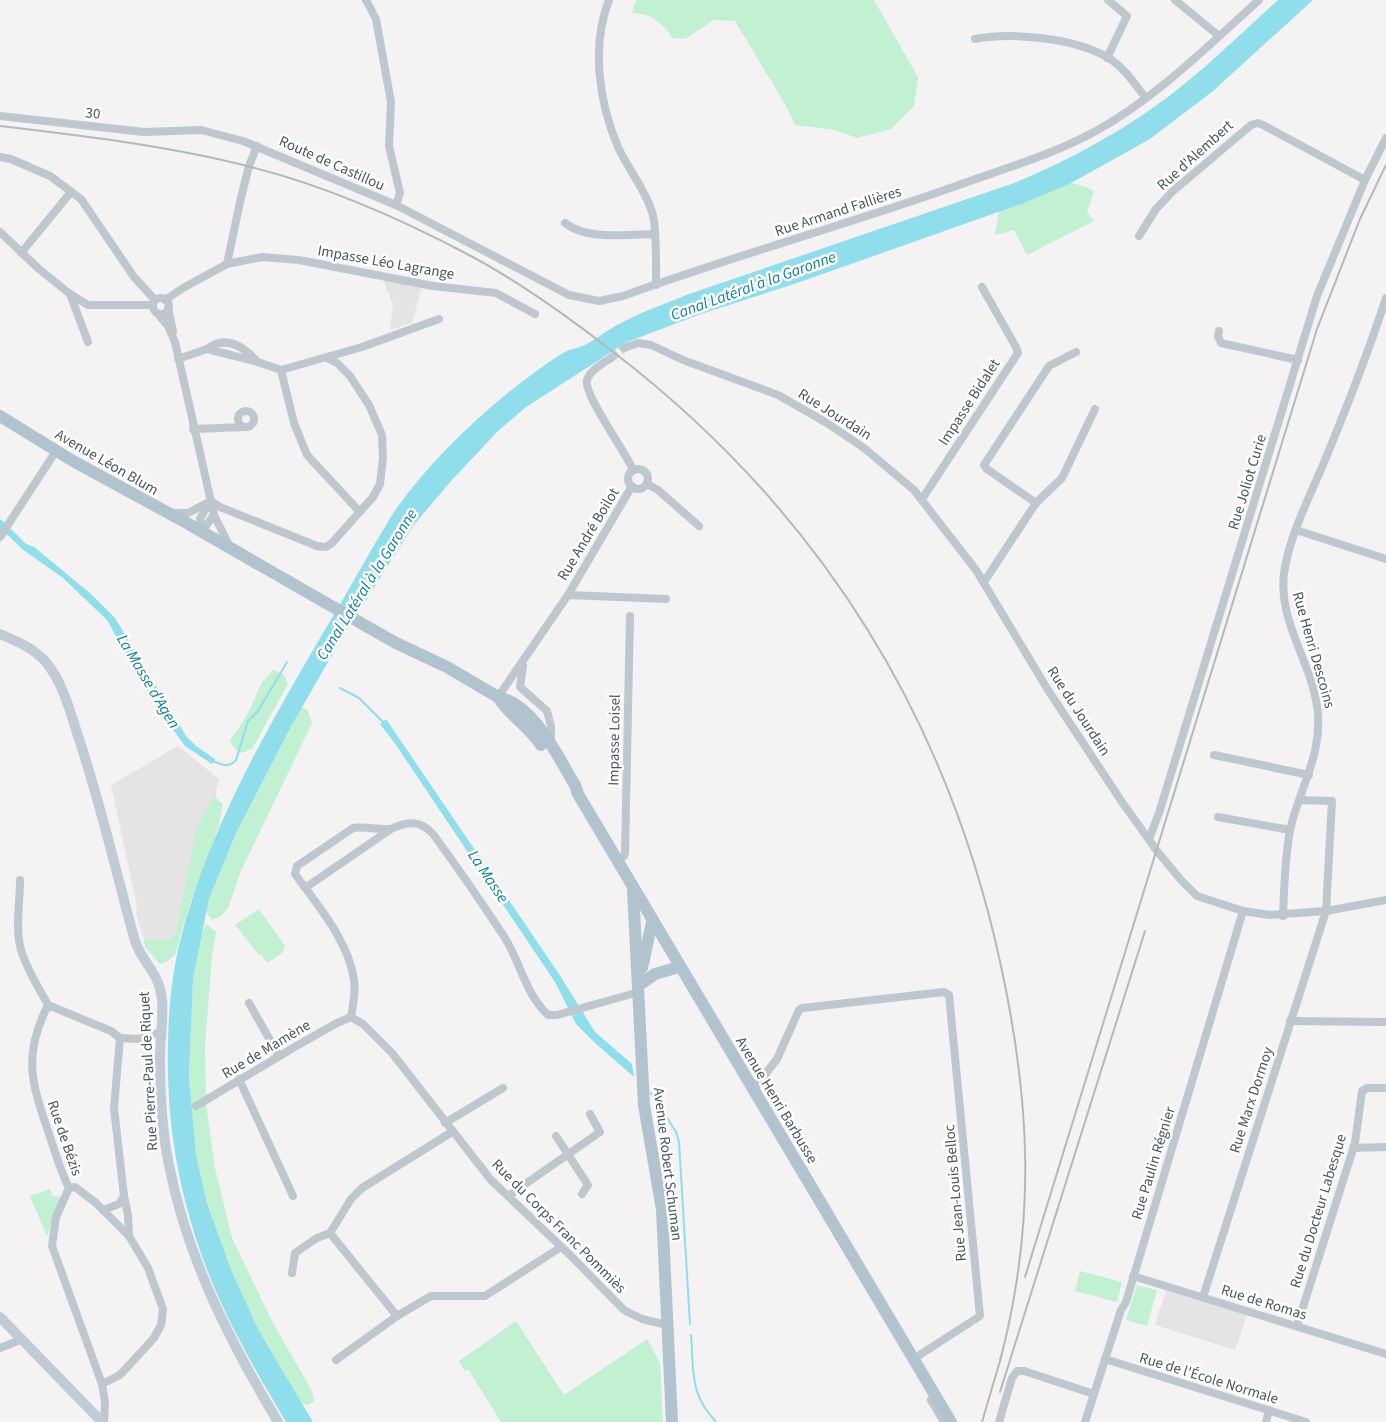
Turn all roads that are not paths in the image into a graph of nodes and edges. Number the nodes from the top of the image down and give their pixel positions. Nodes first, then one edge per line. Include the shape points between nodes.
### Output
1 (366, 0) edge
2 (609, 0) edge
3 (1108, 0) edge
4 (1175, 0) edge
5 (1259, 0) edge
6 (1219, 36) junction
7 (975, 39) dead end
8 (1107, 58) junction
9 (1145, 98) junction
10 (0, 116) edge
11 (1386, 138) edge
12 (257, 146) junction
13 (0, 157) edge
14 (1365, 180) junction
15 (71, 192) junction
16 (396, 205) junction
17 (565, 224) dead end
18 (1, 234) edge
19 (654, 234) junction
20 (1140, 236) dead end
21 (21, 253) junction
22 (227, 264) junction
23 (656, 285) junction
24 (982, 287) dead end
25 (70, 294) junction
26 (1386, 298) edge
27 (167, 304) junction
28 (88, 305) junction
29 (155, 306) junction
30 (535, 314) dead end
31 (79, 318) junction
32 (439, 319) dead end
33 (1219, 331) dead end
34 (88, 342) dead end
35 (174, 342) junction
36 (624, 348) tunnel mouth
37 (207, 349) junction
38 (1076, 352) dead end
39 (327, 358) junction
40 (610, 358) tunnel mouth
41 (178, 359) junction
42 (1298, 360) junction
43 (258, 362) junction
44 (281, 370) junction
45 (1095, 409) dead end
46 (0, 416) edge
47 (246, 427) dead end
48 (194, 429) junction
49 (56, 452) junction
50 (633, 470) junction
51 (647, 484) junction
52 (632, 486) junction
53 (922, 499) junction
54 (210, 502) junction
55 (1036, 503) junction
56 (359, 511) junction
57 (167, 514) junction
58 (214, 515) junction
59 (699, 526) dead end
60 (1296, 530) junction
61 (201, 532) junction
62 (0, 537) edge
63 (231, 549) junction
64 (1386, 559) edge
65 (984, 582) junction
66 (568, 595) junction
67 (666, 599) dead end
68 (630, 616) dead end
69 (359, 622) joint
70 (0, 634) edge
71 (525, 660) junction
72 (498, 697) junction
73 (534, 734) junction
74 (548, 741) junction
75 (555, 753) junction
76 (1214, 755) dead end
77 (1309, 775) junction
78 (578, 794) junction
79 (1300, 800) junction
80 (1218, 817) dead end
81 (369, 829) junction
82 (391, 829) junction
83 (1290, 830) junction
84 (1149, 839) junction
85 (371, 843) junction
86 (617, 861) junction
87 (20, 880) dead end
88 (632, 886) junction
89 (305, 888) junction
90 (1386, 900) edge
91 (1243, 911) junction
92 (1326, 911) junction
93 (1283, 916) junction
94 (650, 919) junction
95 (635, 931) junction
96 (679, 967) junction
97 (639, 986) junction
98 (249, 1003) dead end
99 (48, 1005) junction
100 (351, 1017) junction
101 (1290, 1021) junction
102 (1386, 1022) edge
103 (161, 1032) junction
104 (120, 1038) junction
105 (279, 1056) junction
106 (239, 1079) junction
107 (503, 1088) dead end
108 (1386, 1088) edge
109 (754, 1089) junction
110 (196, 1107) dead end
111 (590, 1114) dead end
112 (445, 1123) junction
113 (452, 1132) junction
114 (556, 1136) dead end
115 (1386, 1147) edge
116 (1353, 1148) junction
117 (568, 1154) junction
118 (69, 1188) junction
119 (582, 1194) dead end
120 (124, 1196) junction
121 (292, 1196) dead end
122 (508, 1196) junction
123 (103, 1210) junction
124 (330, 1233) junction
125 (129, 1236) junction
126 (561, 1247) junction
127 (291, 1272) dead end
128 (1133, 1276) junction
129 (1203, 1297) junction
130 (888, 1314) junction
131 (397, 1316) junction
132 (0, 1317) edge
133 (667, 1325) junction
134 (1297, 1326) junction
135 (20, 1340) junction
136 (0, 1348) edge
137 (1386, 1354) edge
138 (918, 1356) junction
139 (1105, 1359) junction
140 (336, 1360) dead end
141 (103, 1388) junction
142 (1094, 1394) junction
143 (1269, 1410) junction
144 (93, 1413) junction
145 (103, 1422) edge
146 (278, 1422) edge
147 (672, 1422) edge
148 (944, 1422) edge
149 (951, 1422) edge
150 (957, 1422) edge
151 (999, 1422) edge
152 (1085, 1422) edge
153 (1266, 1422) edge
154 (1306, 1422) edge

1 - 16 street via 376,19 391,102 389,146 400,193
2 - 19 street via 600,40 600,82 606,115 618,148 652,210
3 - 8 street via 1127,16
4 - 6 street
5 - 6 street, Rue Armand Fallières
6 - 9 street, Rue Armand Fallières
7 - 8 street via 996,35 1032,37 1072,45
8 - 9 street via 1122,69
9 - 23 street, Rue Armand Fallières via 1095,131 1040,157
10 - 12 street, 30 via 144,132 207,131
11 - 14 street, Rue Joliot Curie
12 - 16 street, Route de Castillou
12 - 22 street
13 - 15 street via 50,176
14 - 20 street, Rue d'Alembert via 1263,125 1251,124 1172,192
14 - 42 street, Rue Joliot Curie via 1317,296
15 - 21 street
15 - 29 street via 81,199
16 - 23 street, Rue Armand Fallières via 578,298 608,300
17 - 19 street via 597,235
18 - 21 street
19 - 23 street
21 - 25 street
22 - 27 street, Impasse Léo Lagrange via 183,288
22 - 30 street, Impasse Léo Lagrange via 262,257 298,260 434,286 496,293
24 - 53 street, Impasse Bidalet via 1018,353
25 - 28 street
25 - 31 street
26 - 60 street, Rue Henri Descoins via 1362,370
27 - 29 street via 159,298
27 - 29 street, Impasse Léo Lagrange via 164,313
27 - 35 street
28 - 29 street
28 - 31 street
29 - 35 street
31 - 34 street
32 - 39 street
33 - 42 street via 1221,343
35 - 41 street
36 - 53 street, Rue Jourdain via 638,343 651,345 778,396 864,448
37 - 41 street
37 - 43 street
37 - 43 street via 232,342
38 - 55 street via 1049,366 984,465
39 - 44 street
39 - 56 street via 350,376 382,435 380,484 373,498
40 - 50 street via 590,375 587,388
41 - 48 street
42 - 84 street, Rue Joliot Curie
43 - 44 street
44 - 56 street via 301,444
45 - 55 street via 1062,478
46 - 49 main road, Avenue Léon Blum
47 - 48 street
48 - 54 street
49 - 57 main road, Avenue Léon Blum
49 - 62 street
50 - 51 street via 645,471
50 - 52 street via 628,479
51 - 52 street via 640,489
51 - 59 street
52 - 66 street, Rue André Boilot
53 - 65 street, Rue Jourdain
54 - 56 street via 326,547
54 - 57 street via 188,513
54 - 58 street
54 - 61 street via 200,519
55 - 65 street
57 - 61 main road, Avenue Léon Blum
58 - 61 street
58 - 63 street
60 - 64 street
60 - 77 street, Rue Henri Descoins via 1285,565 1283,592 1285,610 1317,706 1317,740
61 - 63 main road, Avenue Léon Blum
63 - 69 main road, Avenue Léon Blum
65 - 84 street, Rue du Jourdain via 1048,690
66 - 67 street, Rue André Boilot
66 - 71 street, Rue André Boilot
68 - 86 street, Impasse Loisel via 625,853
69 - 72 main road, Avenue Henri Barbusse
70 - 103 street, Rue Pierre-Paul de Riquet via 39,656 61,687 97,796 136,943 161,991
71 - 72 street, Rue André Boilot
71 - 75 street via 520,687 547,711
72 - 73 main road, Avenue Henri Barbusse
72 - 74 main road, Avenue Henri Barbusse via 533,718
73 - 74 main road
73 - 78 main road, Avenue Henri Barbusse via 569,788
74 - 75 main road, Avenue Henri Barbusse
75 - 78 main road, Avenue Henri Barbusse
76 - 77 street
77 - 79 street, Rue Henri Descoins
78 - 86 main road, Avenue Henri Barbusse
79 - 83 street, Rue Henri Descoins
79 - 92 street, Rue Marx Dormoy via 1332,801
80 - 83 street
81 - 82 street
81 - 85 street
81 - 89 street via 353,828 297,866 295,874
82 - 85 street
82 - 97 street via 412,822 433,834 505,938 533,998 548,1015 589,1006
83 - 93 street, Rue Henri Descoins
84 - 91 street, Rue du Jourdain via 1197,896
85 - 89 street
86 - 88 main road, Avenue Henri Barbusse
87 - 99 street via 21,950
88 - 94 main road, Avenue Henri Barbusse
88 - 95 main road, Avenue Robert Schuman
89 - 100 street via 350,962 355,996
90 - 92 street, Rue du Jourdain
91 - 93 street, Rue du Jourdain
91 - 128 street, Rue Paulin Régnier
92 - 93 street, Rue du Jourdain
92 - 101 street, Rue Marx Dormoy
94 - 95 main road
94 - 96 main road, Avenue Henri Barbusse
94 - 97 main road, Avenue Robert Schuman
95 - 97 main road, Avenue Robert Schuman
96 - 97 main road via 655,974
96 - 109 main road, Avenue Henri Barbusse
97 - 133 main road, Avenue Robert Schuman via 644,1105 662,1210
98 - 105 street
99 - 104 street
99 - 118 street, Rue de Bézis via 34,1038 33,1077
100 - 105 street, Rue de Mamène
100 - 112 street, Rue du Corps Franc Pommiès via 392,1053
101 - 102 street
101 - 129 street, Rue Marx Dormoy
103 - 104 street via 138,1039
103 - 146 street, Rue Pierre-Paul de Riquet via 168,1164 185,1225 218,1314
104 - 120 street via 114,1108
105 - 106 street, Rue de Mamène
106 - 110 street, Rue de Mamène
106 - 121 street
107 - 112 street
108 - 116 street, Rue du Docteur Labesque via 1363,1089
109 - 130 main road, Avenue Henri Barbusse
109 - 138 street, Rue Jean-Louis Belloc via 777,1059 802,1008 944,992 949,995 980,1316
111 - 117 street via 600,1132
112 - 113 street, Rue du Corps Franc Pommiès
113 - 122 street, Rue du Corps Franc Pommiès
113 - 124 street via 362,1188
114 - 117 street
115 - 116 street
116 - 134 street, Rue du Docteur Labesque
117 - 119 street via 588,1185
117 - 122 street
118 - 123 street via 75,1187
118 - 141 street, Rue de Bézis via 56,1217 52,1246
120 - 123 street via 119,1204
120 - 125 street
122 - 126 street, Rue du Corps Franc Pommiès
123 - 125 street
124 - 127 street via 295,1253
124 - 131 street
125 - 141 street via 148,1268 163,1310 161,1325 135,1360
126 - 131 street via 485,1296 431,1296
126 - 133 street, Rue du Corps Franc Pommiès via 624,1310 642,1320
128 - 129 street, Rue de Romas
128 - 139 street, Rue Paulin Régnier
129 - 134 street, Rue de Romas
130 - 138 street via 896,1320
130 - 148 street via 888,1324
130 - 149 main road, Avenue Henri Barbusse
131 - 140 street
132 - 135 street
133 - 147 main road, Avenue Robert Schuman
134 - 137 street, Rue de Romas
135 - 136 street
135 - 144 street
138 - 150 street
139 - 142 street, Rue Paulin Régnier
139 - 143 street, Rue de l'École Normale
141 - 144 street via 101,1404
141 - 145 street, Rue de Bézis
142 - 151 street via 1017,1371
142 - 152 street, Rue Paulin Régnier
143 - 153 street
143 - 154 street, Rue de l'École Normale
144 - 145 street

